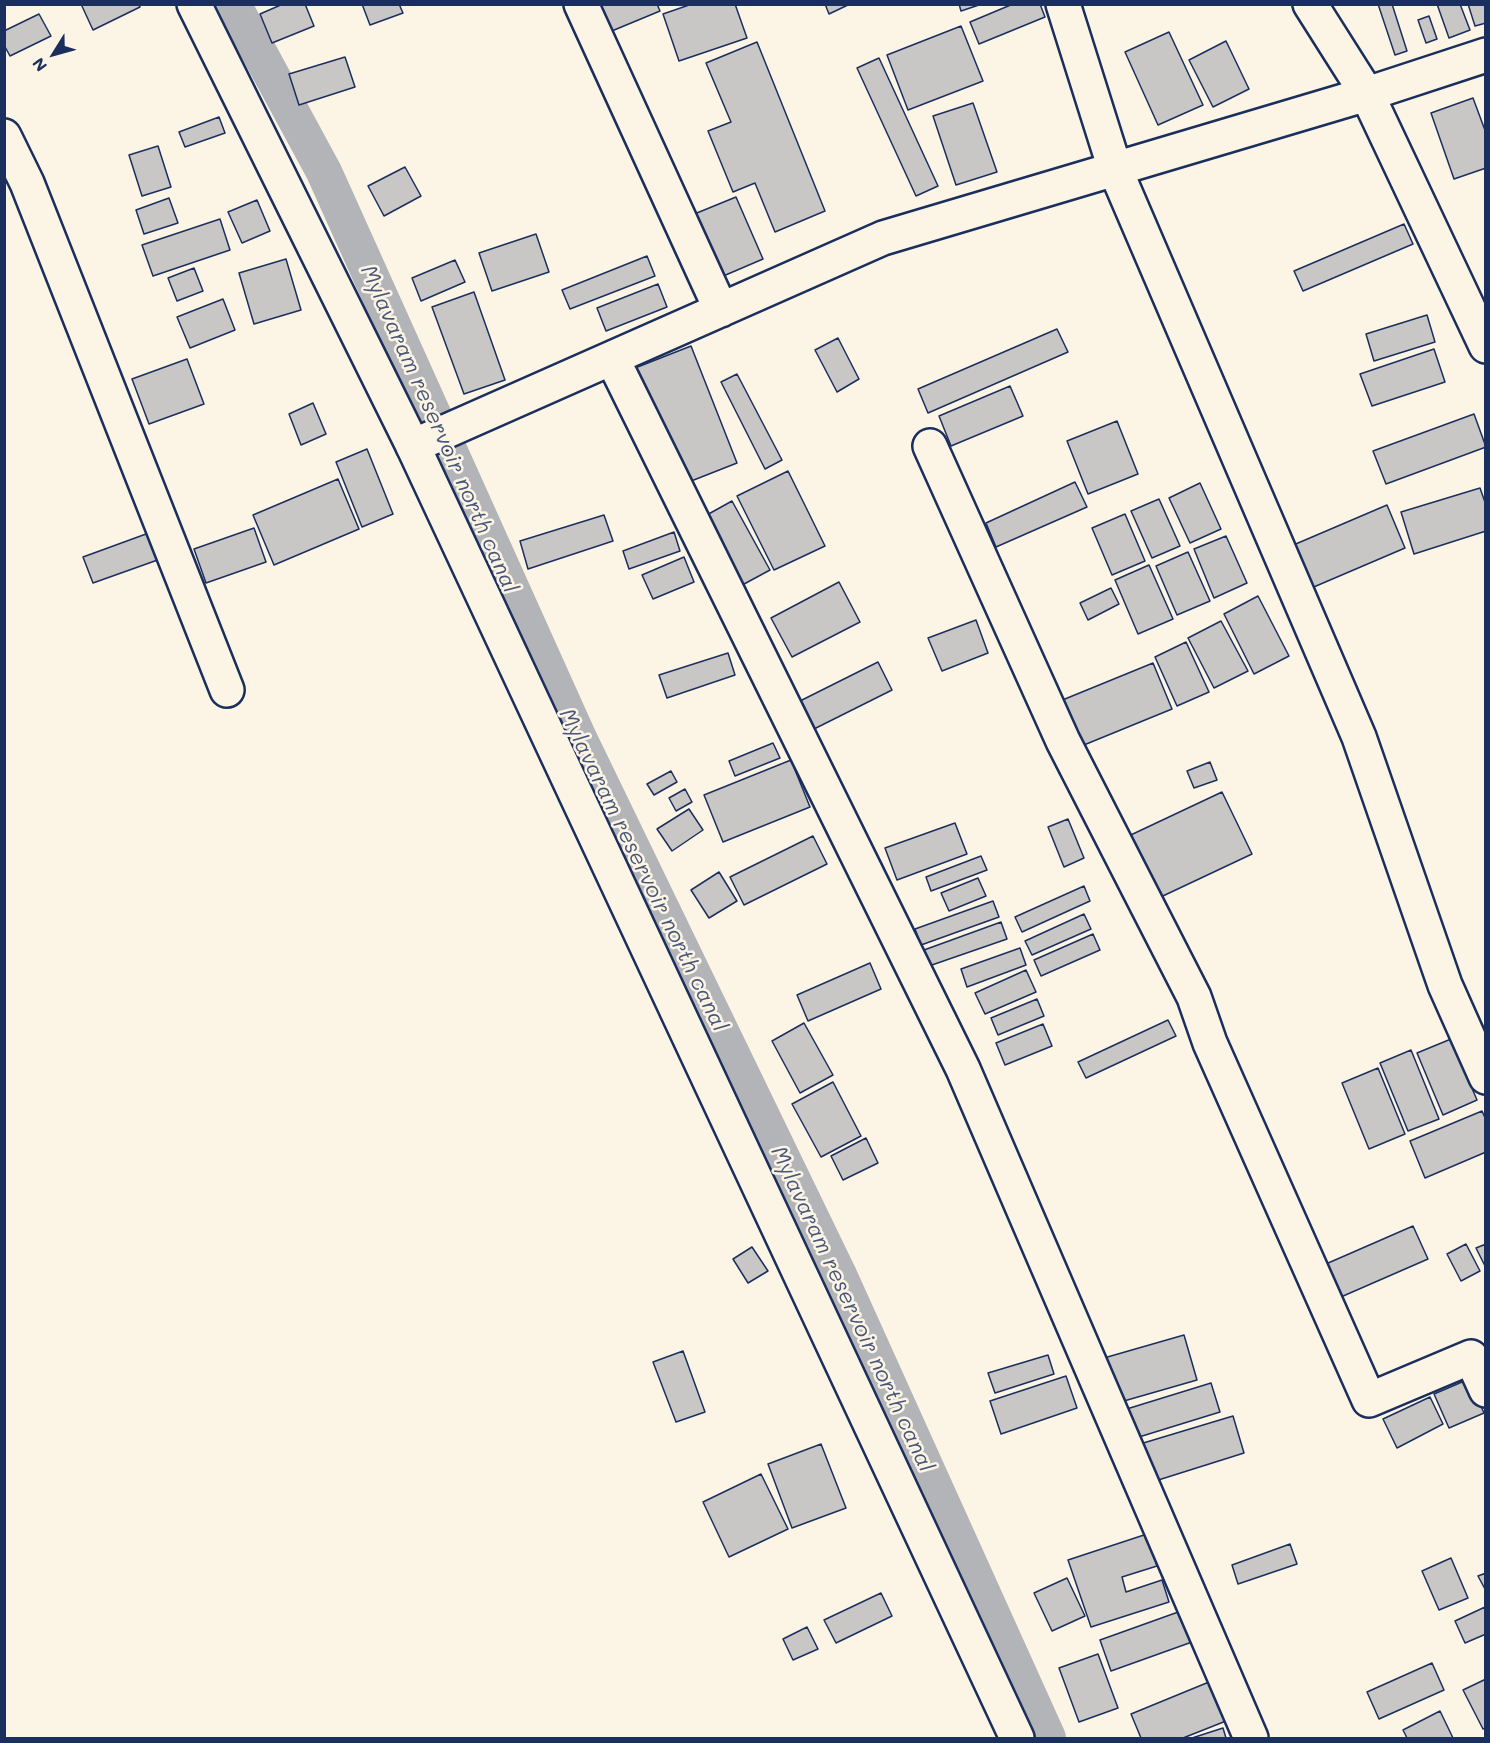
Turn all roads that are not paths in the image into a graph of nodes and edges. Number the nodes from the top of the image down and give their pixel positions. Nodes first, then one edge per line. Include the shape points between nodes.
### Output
1 (194, 4) edge
2 (581, 4) edge
3 (1064, 4) edge
4 (1310, 4) edge
5 (1485, 55) edge
6 (1367, 94) junction
7 (4, 136) edge
8 (1115, 169) junction
9 (721, 310) junction
10 (1485, 346) edge
11 (612, 358) junction
12 (413, 446) junction
13 (930, 446) dead end
14 (227, 690) dead end
15 (1485, 1077) edge
16 (1485, 1390) edge
17 (1017, 1738) edge
18 (1251, 1738) edge

1 - 12 street
2 - 9 street
3 - 8 street
4 - 6 street
5 - 6 street
6 - 8 street
6 - 10 street
7 - 14 street via 27,183
8 - 9 street via 883,238
8 - 15 street via 1359,737 1445,985
9 - 11 street
11 - 12 street
11 - 18 street via 963,1069
12 - 17 street
13 - 16 street via 1063,741 1194,997 1210,1043 1369,1400 1471,1357

